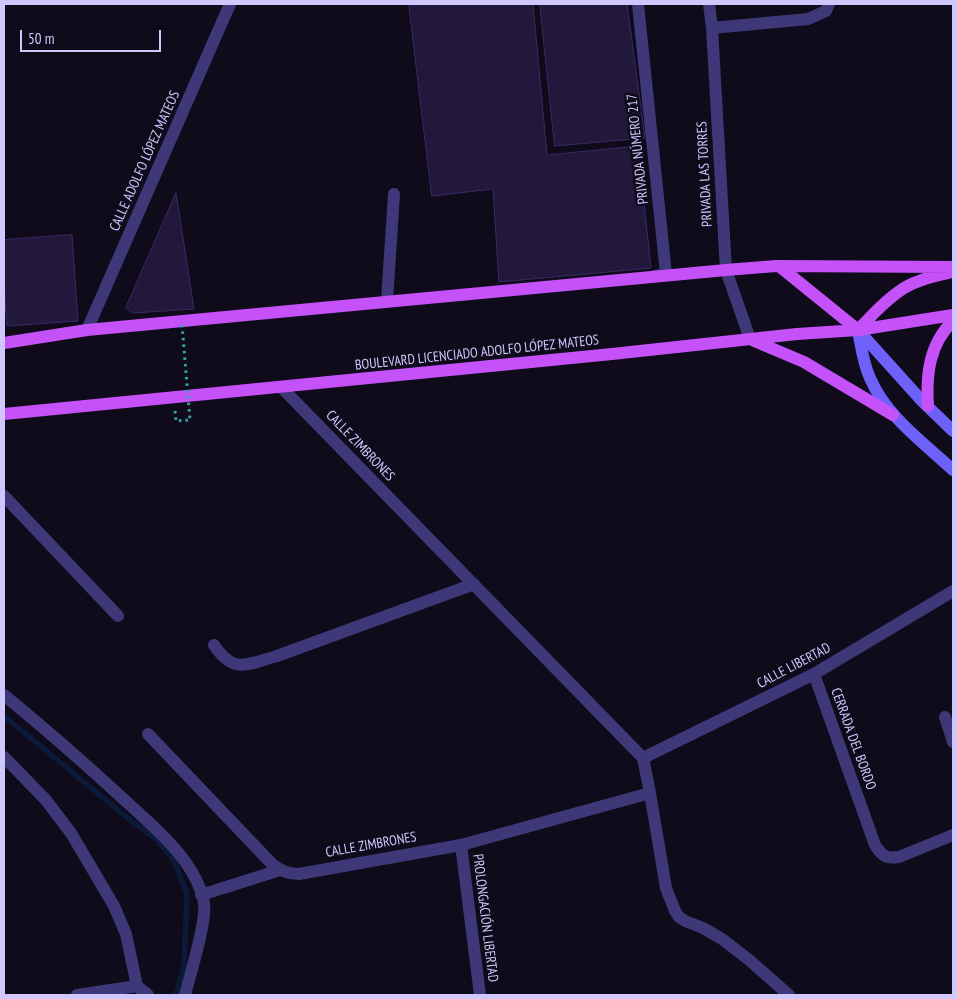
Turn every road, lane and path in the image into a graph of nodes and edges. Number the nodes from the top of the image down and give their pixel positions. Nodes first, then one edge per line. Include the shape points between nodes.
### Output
1 (230, 4) edge
2 (638, 4) edge
3 (709, 4) edge
4 (829, 4) edge
5 (712, 28) junction
6 (394, 194) dead end
7 (779, 266) junction
8 (953, 267) edge
9 (726, 270) junction
10 (953, 271) edge
11 (648, 277) junction
12 (388, 301) junction
13 (953, 315) edge
14 (953, 321) edge
15 (182, 325) dead end
16 (87, 330) junction
17 (858, 330) junction
18 (750, 339) junction
19 (4, 343) edge
20 (282, 388) junction
21 (928, 406) junction
22 (4, 414) edge
23 (893, 414) junction
24 (190, 420) dead end
25 (953, 431) edge
26 (953, 470) edge
27 (4, 496) edge
28 (474, 584) junction
29 (953, 592) edge
30 (118, 616) dead end
31 (214, 645) dead end
32 (814, 674) junction
33 (4, 695) edge
34 (945, 717) dead end
35 (148, 734) dead end
36 (953, 742) edge
37 (4, 757) edge
38 (643, 758) junction
39 (650, 793) junction
40 (953, 835) edge
41 (461, 845) junction
42 (280, 870) junction
43 (201, 895) junction
44 (137, 986) junction
45 (77, 995) edge
46 (148, 995) edge
47 (185, 995) edge
48 (480, 995) edge
49 (789, 995) edge

1 - 16 street, CALLE ADOLFO LÓPEZ MATEOS
2 - 11 street, PRIVADA NÚMERO 217 via 666,274
3 - 5 street, PRIVADA LAS TORRES
4 - 5 street via 826,11 808,19
5 - 9 street, PRIVADA LAS TORRES
6 - 12 street
7 - 8 main road
7 - 9 main road
7 - 17 main road
9 - 11 main road
9 - 18 street, PRIVADA LAS TORRES
10 - 17 main road via 905,288
11 - 12 main road
12 - 16 main road
13 - 17 main road, BOULEVARD LICENCIADO ADOLFO LÓPEZ MATEOS
14 - 21 main road via 939,338 933,353 926,385
15 - 24 path, bridge
16 - 19 main road
17 - 18 main road, BOULEVARD LICENCIADO ADOLFO LÓPEZ MATEOS
17 - 21 main road
17 - 23 main road via 864,364 876,390
18 - 20 main road, BOULEVARD LICENCIADO ADOLFO LÓPEZ MATEOS
18 - 23 main road via 804,362
20 - 22 main road, BOULEVARD LICENCIADO ADOLFO LÓPEZ MATEOS
20 - 28 street, CALLE ZIMBRONES
21 - 25 main road
23 - 26 main road
27 - 30 street
28 - 31 street via 252,663 229,663
28 - 38 street, CALLE ZIMBRONES
29 - 32 street, CALLE LIBERTAD
32 - 38 street, CALLE LIBERTAD
32 - 40 street, CERRADA DEL BORDO via 863,814 875,845 884,858 899,858
33 - 43 street via 84,762 162,835 196,879
34 - 36 street
35 - 42 street
37 - 44 street via 45,799 71,833 114,906 126,934
38 - 39 street
39 - 41 street, CALLE ZIMBRONES
39 - 49 street via 666,888 679,917 722,939
41 - 42 street, CALLE ZIMBRONES via 299,874
41 - 48 street, PROLONGACIÓN LIBERTAD
42 - 43 street
43 - 47 street via 203,919
44 - 45 street
44 - 46 street

